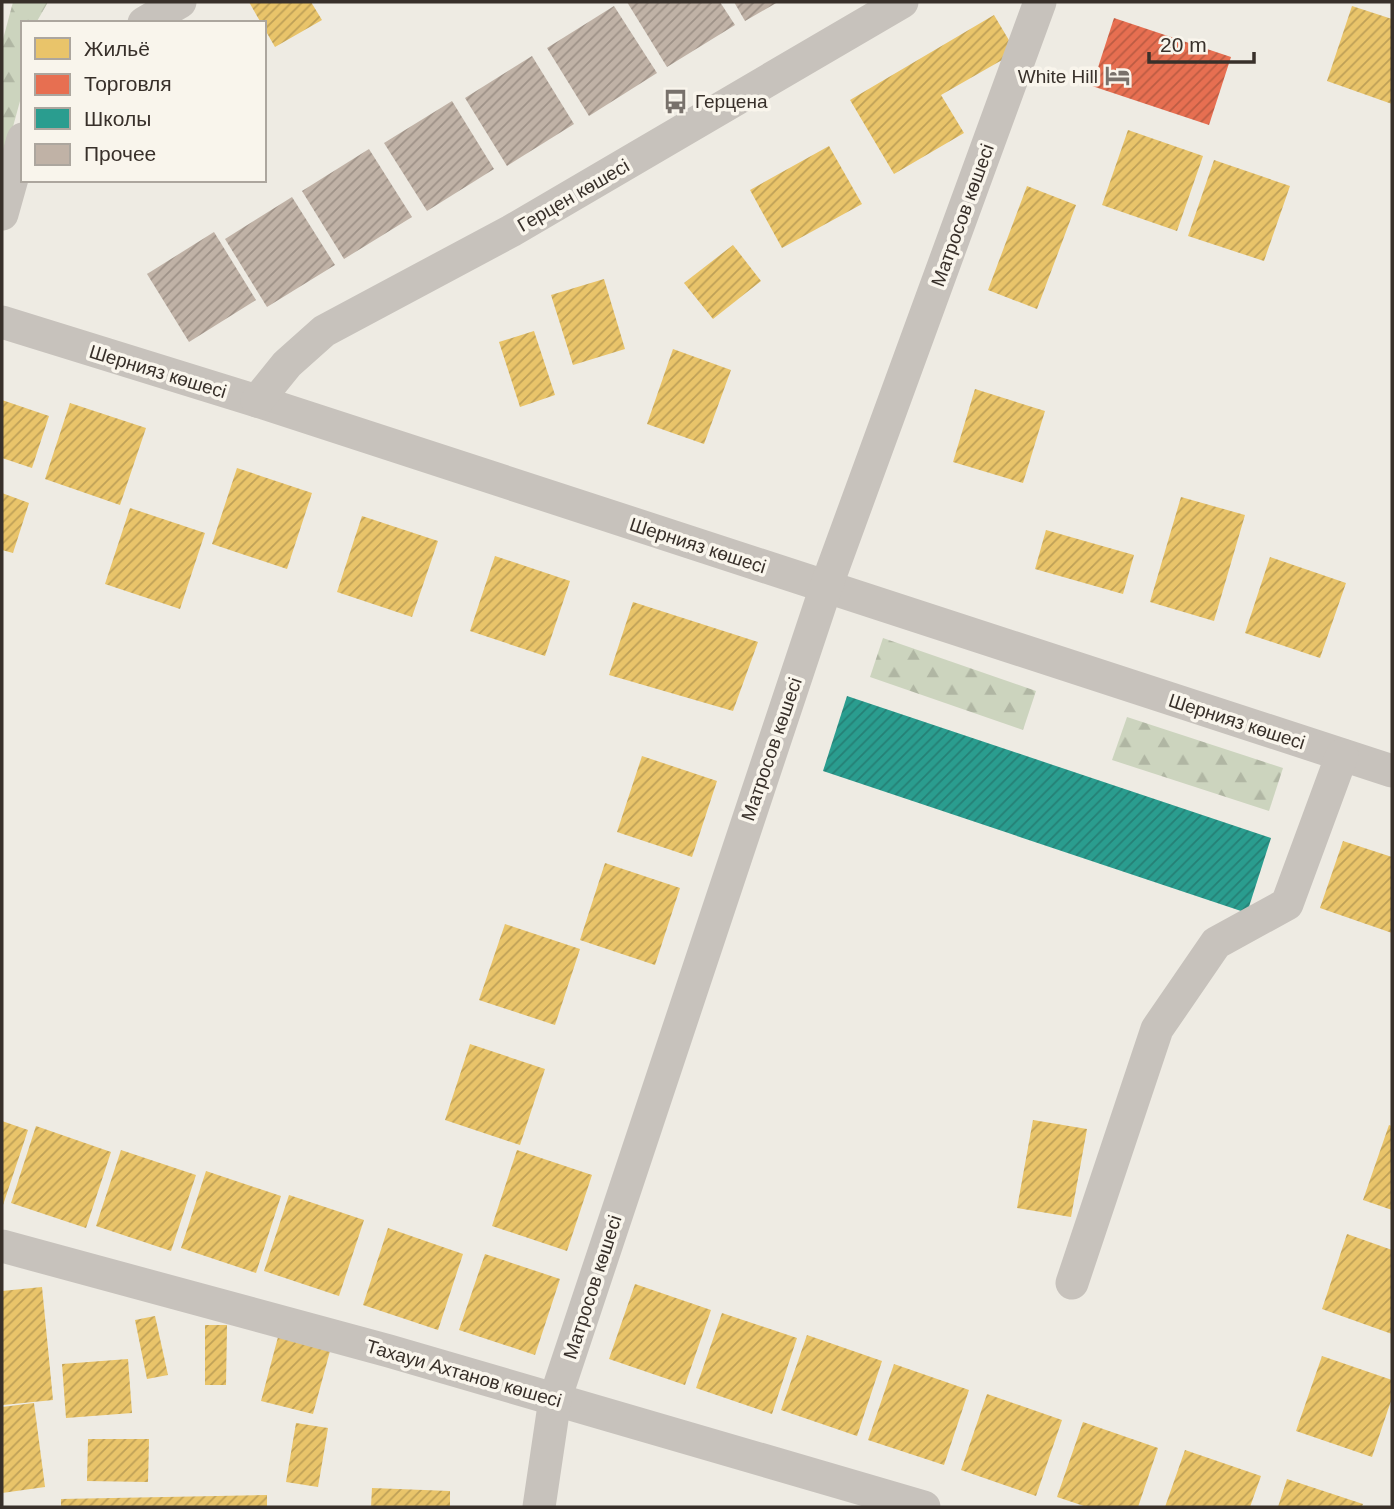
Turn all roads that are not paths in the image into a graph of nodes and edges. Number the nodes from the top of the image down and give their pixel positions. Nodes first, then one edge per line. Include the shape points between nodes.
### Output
1 (180, 2) edge
2 (902, 2) edge
3 (1040, 2) edge
4 (147, 21) edge
5 (21, 146) edge
6 (2, 214) edge
7 (4, 329) edge
8 (257, 401) junction
9 (826, 587) junction
10 (1342, 755) junction
11 (1392, 771) edge
12 (2, 1246) edge
13 (1072, 1283) dead end
14 (555, 1399) junction
15 (539, 1507) edge
16 (924, 1507) edge

1 - 4 street
2 - 8 street, Герцен көшесі via 511,231 324,331 287,364
3 - 9 street, Матросов көшесі
5 - 6 street
7 - 8 street, Шернияз көшесі
8 - 9 street, Шернияз көшесі
9 - 10 street, Шернияз көшесі
9 - 14 street, Матросов көшесі
10 - 11 street, Шернияз көшесі
10 - 13 street via 1287,904 1216,943 1157,1029
12 - 14 street, Тахауи Ахтанов көшесі
14 - 15 street, Матросов көшесі
14 - 16 street, Тахауи Ахтанов көшесі

